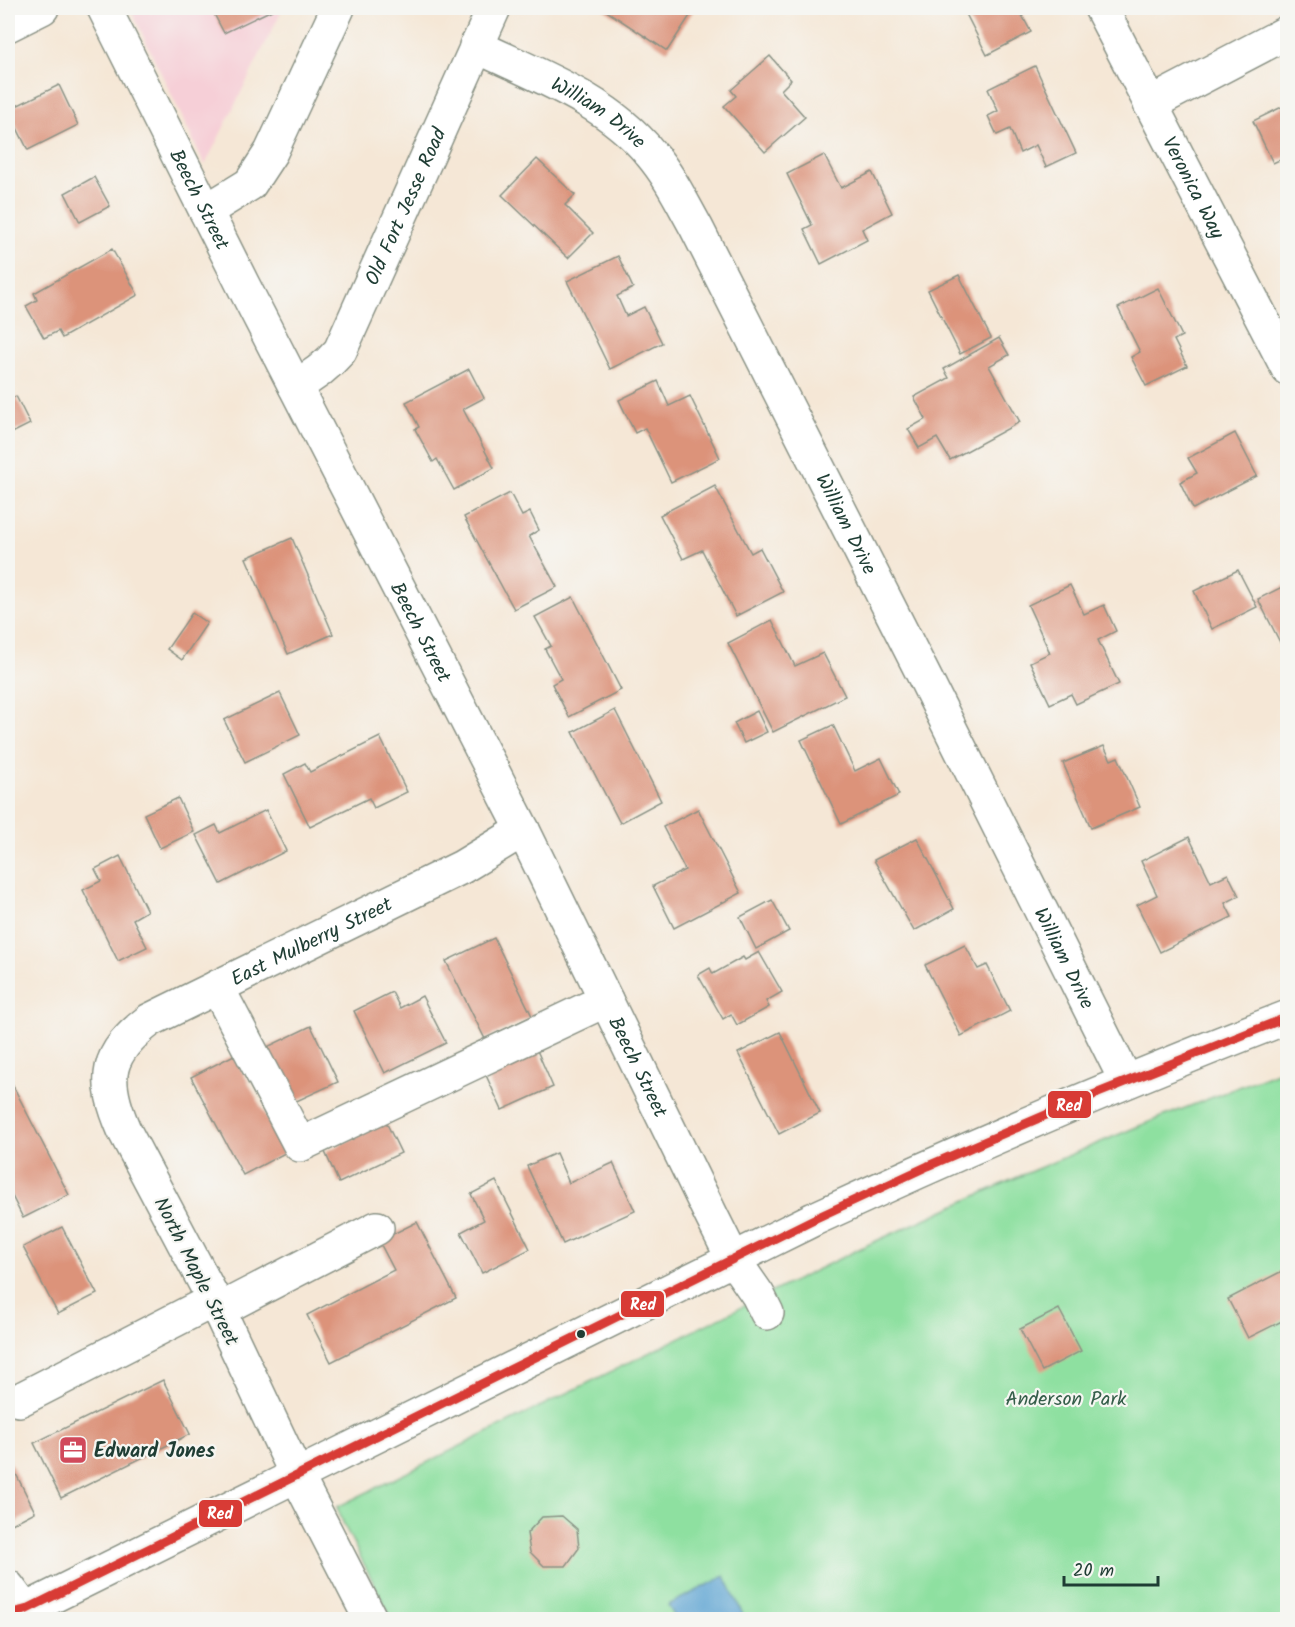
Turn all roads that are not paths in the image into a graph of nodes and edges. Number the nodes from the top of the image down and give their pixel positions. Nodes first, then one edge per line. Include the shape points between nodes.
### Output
1 (42, 8) edge
2 (104, 8) edge
3 (338, 8) edge
4 (494, 8) edge
5 (1101, 8) edge
6 (8, 25) edge
7 (1287, 32) edge
8 (476, 46) junction
9 (1150, 104) junction
10 (206, 211) junction
11 (1287, 369) edge
12 (295, 386) junction
13 (522, 830) junction
14 (217, 987) junction
15 (606, 1000) junction
16 (1287, 1017) edge
17 (113, 1064) joint
18 (1126, 1081) junction
19 (377, 1228) dead end
20 (733, 1259) junction
21 (216, 1305) junction
22 (767, 1313) dead end
23 (19, 1400) dead end
24 (297, 1476) junction
25 (14, 1608) edge
26 (364, 1616) edge

1 - 6 street
2 - 10 street, Beech Street
3 - 10 street via 250,184
4 - 8 street, Old Fort Jesse Road
5 - 9 street, Veronica Way
7 - 9 street
8 - 12 street, Old Fort Jesse Road via 340,351 329,364
8 - 18 street, William Drive via 601,110 650,152 665,173 916,659
9 - 11 street, Veronica Way
10 - 12 street, Beech Street
12 - 13 street, Beech Street
13 - 14 street, East Mulberry Street via 462,867
13 - 15 street, Beech Street
14 - 15 street via 300,1145
14 - 17 street, East Mulberry Street via 150,1020 119,1049
15 - 20 street, Beech Street
16 - 18 street
17 - 21 street, North Maple Street via 110,1070 114,1108
18 - 20 street via 928,1166
19 - 21 street
20 - 22 street, Beech Street
20 - 24 street
21 - 23 street
21 - 24 street, North Maple Street
24 - 25 street
24 - 26 street, North Maple Street

